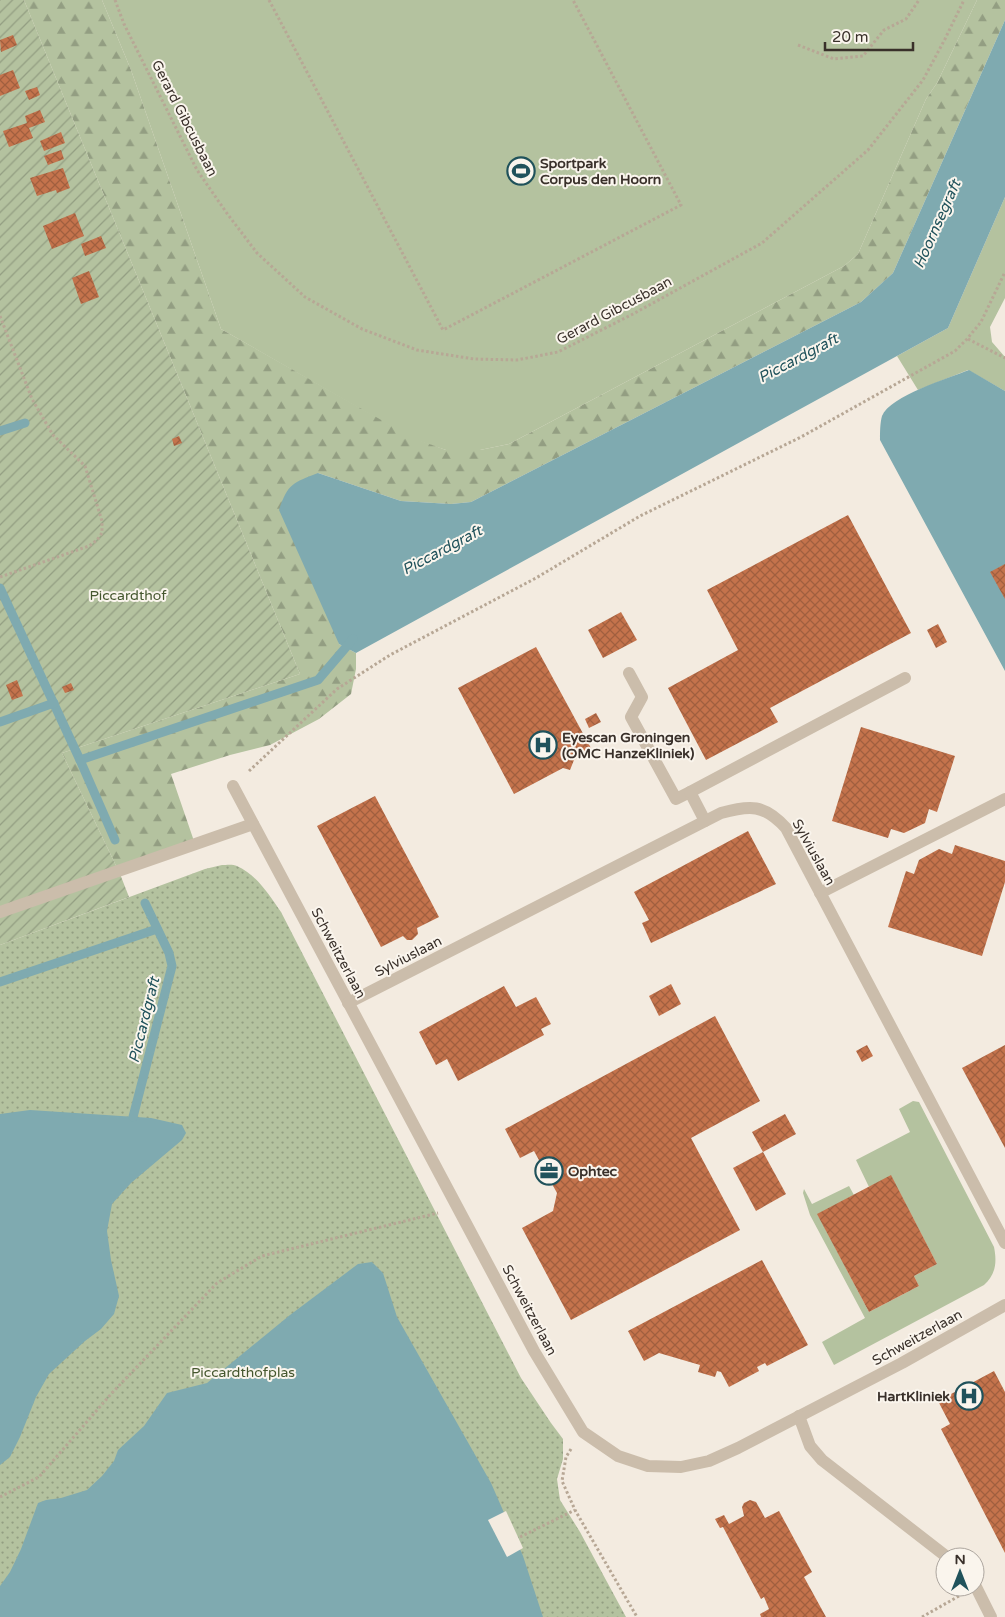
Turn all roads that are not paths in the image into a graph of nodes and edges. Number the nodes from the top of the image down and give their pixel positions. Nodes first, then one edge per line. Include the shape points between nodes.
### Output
1 (629, 673) dead end
2 (905, 678) dead end
3 (233, 786) road end
4 (690, 792) junction
5 (1005, 799) edge
6 (705, 821) junction
7 (253, 824) junction
8 (820, 893) junction
9 (0, 912) edge
10 (348, 1003) junction
11 (1005, 1243) edge
12 (1005, 1305) edge
13 (799, 1416) junction
14 (935, 1548) edge
15 (977, 1597) edge
16 (991, 1617) edge

1 - 4 street via 642,697 631,717 676,799
2 - 4 street
3 - 7 street, Schweitzerlaan
4 - 6 street
5 - 8 street
6 - 8 street, Sylviuslaan via 721,813 751,806 776,817 786,828
6 - 10 street, Sylviuslaan
7 - 9 street
7 - 10 street, Schweitzerlaan
8 - 11 street, Sylviuslaan
10 - 13 street, Schweitzerlaan via 534,1351 583,1432 618,1456 648,1466 681,1467 738,1448
12 - 13 street, Schweitzerlaan
13 - 14 street via 810,1446 822,1460
15 - 16 street

